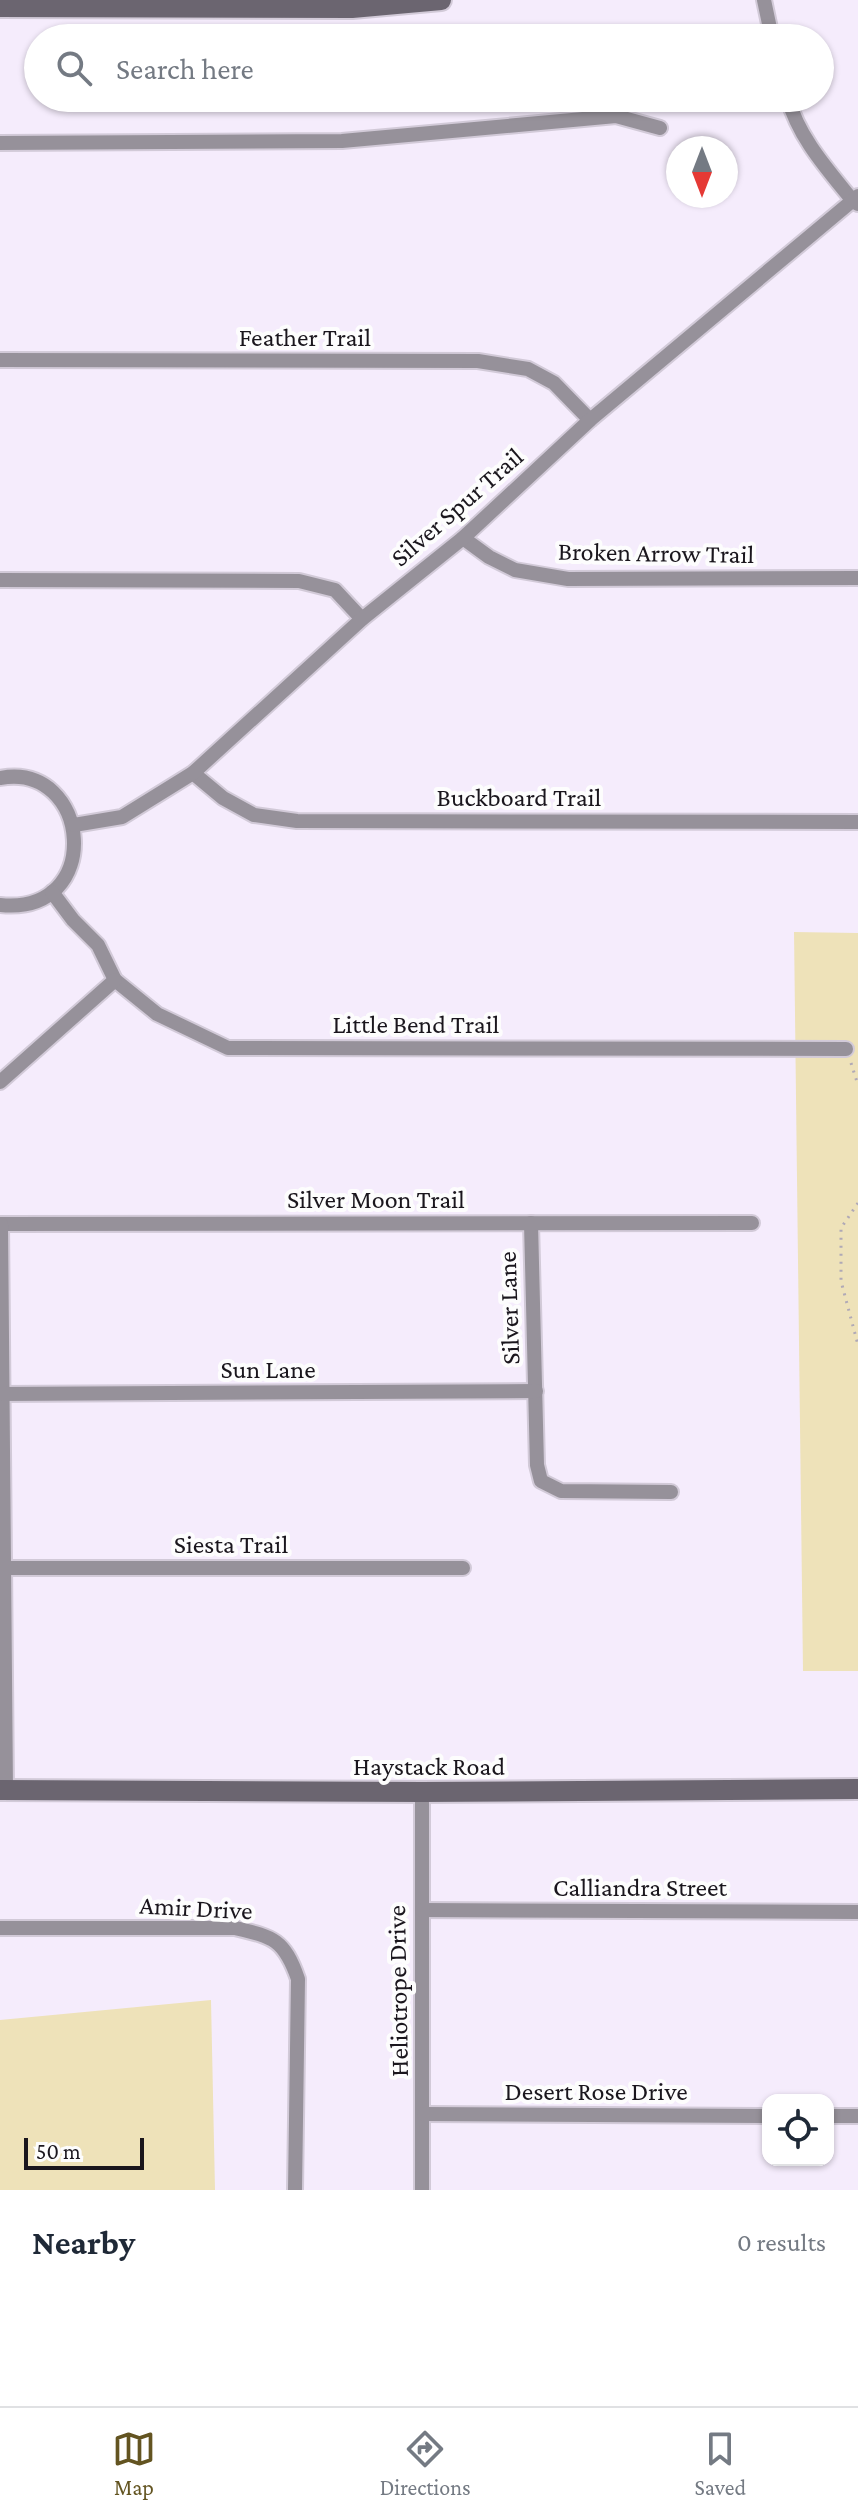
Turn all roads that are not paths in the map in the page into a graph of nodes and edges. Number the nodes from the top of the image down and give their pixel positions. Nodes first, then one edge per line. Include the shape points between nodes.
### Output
1 (441, 0) edge
2 (764, 0) edge
3 (0, 7) edge
4 (769, 24) edge
5 (793, 112) edge
6 (660, 128) dead end
7 (0, 143) edge
8 (856, 200) edge
9 (0, 360) edge
10 (590, 420) junction
11 (463, 538) junction
12 (858, 578) edge
13 (0, 580) edge
14 (362, 619) junction
15 (193, 773) junction
16 (0, 778) edge
17 (858, 822) edge
18 (74, 825) junction
19 (52, 892) junction
20 (0, 905) edge
21 (115, 980) junction
22 (846, 1049) road end
23 (0, 1082) edge
24 (531, 1223) junction
25 (752, 1223) dead end
26 (0, 1224) edge
27 (536, 1391) junction
28 (1, 1394) edge
29 (671, 1492) dead end
30 (3, 1568) edge
31 (463, 1568) dead end
32 (858, 1789) edge
33 (3, 1790) edge
34 (422, 1792) junction
35 (422, 1910) junction
36 (858, 1912) edge
37 (0, 1928) edge
38 (424, 2114) junction
39 (762, 2116) edge
40 (834, 2116) edge
41 (858, 2116) edge
42 (295, 2190) edge
43 (422, 2190) edge

1 - 3 street via 352,8
2 - 4 street
5 - 8 street via 818,157
6 - 7 street via 616,116 342,141
8 - 10 street, Silver Spur Trail
9 - 10 street, Feather Trail via 478,361 528,369 554,383
10 - 11 street, Silver Spur Trail
11 - 12 street, Broken Arrow Trail via 515,570 568,579
11 - 14 street, Silver Spur Trail
13 - 14 street via 299,581 335,590
14 - 15 street, Silver Spur Trail
15 - 17 street, Buckboard Trail via 254,815 297,821
15 - 18 street, Silver Spur Trail via 122,817
16 - 18 street via 39,783 61,800
18 - 19 street via 75,850 68,874
19 - 20 street via 20,907
19 - 21 street, Little Bend Trail via 98,945
21 - 22 street, Little Bend Trail via 157,1014 228,1048
21 - 23 street
24 - 25 street, Silver Moon Trail
24 - 26 street, Silver Moon Trail
24 - 27 street, Silver Lane
26 - 28 street
27 - 28 street, Sun Lane
27 - 29 street, Silver Lane via 541,1481 561,1491
28 - 30 street
30 - 31 street, Siesta Trail
30 - 33 street
32 - 34 street, Haystack Road
33 - 34 street, Haystack Road
34 - 35 street, Heliotrope Drive
35 - 36 street, Calliandra Street
35 - 38 street, Heliotrope Drive
37 - 42 street, Amir Drive via 235,1928 269,1936 290,1955 298,1979
38 - 39 street, Desert Rose Drive
38 - 43 street, Heliotrope Drive
40 - 41 street

